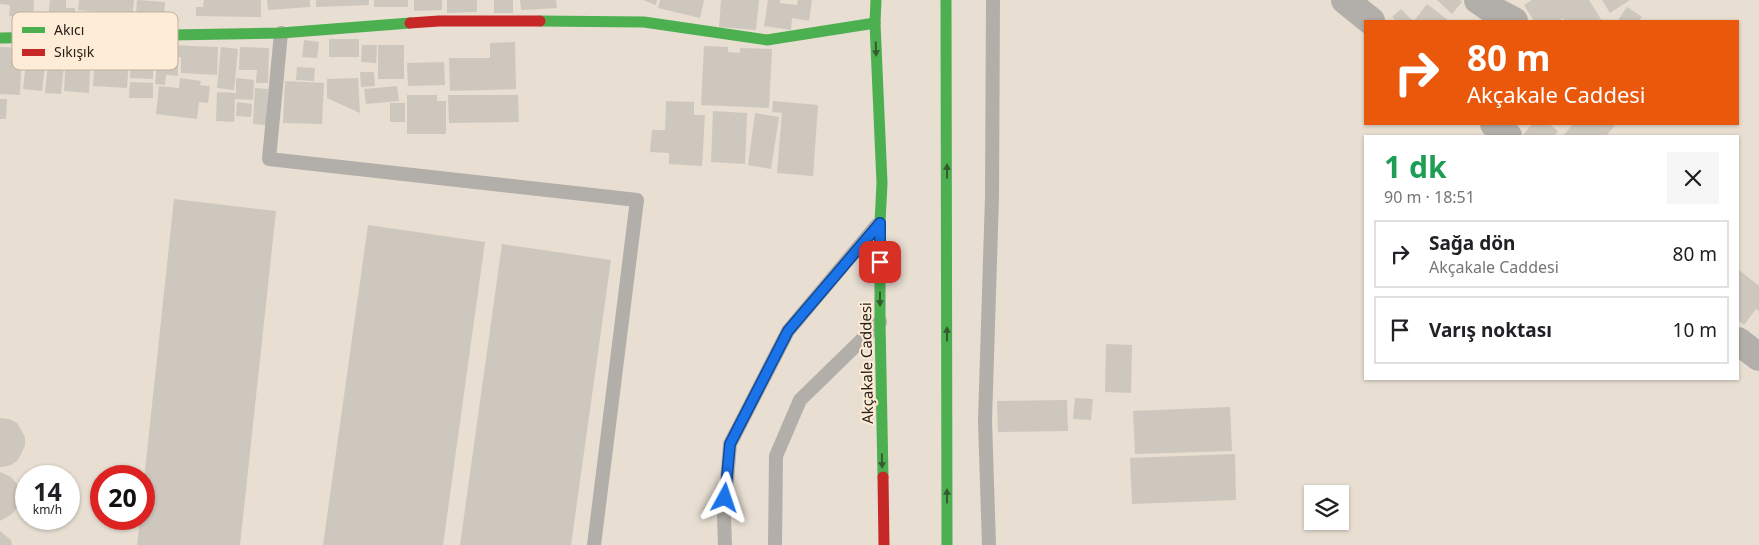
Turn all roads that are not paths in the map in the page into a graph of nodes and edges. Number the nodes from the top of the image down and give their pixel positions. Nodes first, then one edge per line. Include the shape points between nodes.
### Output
1 (876, 0) edge
2 (946, 0) edge
3 (994, 0) edge
4 (1345, 0) edge
5 (1370, 20) edge
6 (875, 23) junction
7 (280, 33) junction
8 (178, 35) edge
9 (1495, 125) edge
10 (1507, 135) edge
11 (880, 223) junction
12 (880, 322) junction
13 (1739, 342) edge
14 (1759, 357) edge
15 (594, 545) edge
16 (725, 545) edge
17 (775, 545) edge
18 (884, 545) edge
19 (947, 545) edge
20 (989, 545) edge

1 - 6 main road, Akçakale Caddesi
19 -> 2 main road
3 - 20 lane via 985,421
4 - 5 street
6 - 7 main road via 767,40 644,22 439,21
6 -> 11 main road, Akçakale Caddesi via 882,183
7 - 8 main road
7 - 15 lane via 269,158 637,200
9 - 10 street
11 -> 12 main road, Akçakale Caddesi
11 - 16 lane via 788,331 730,444
12 - 17 lane via 800,400 776,456
12 -> 18 main road, Akçakale Caddesi
13 - 14 street

